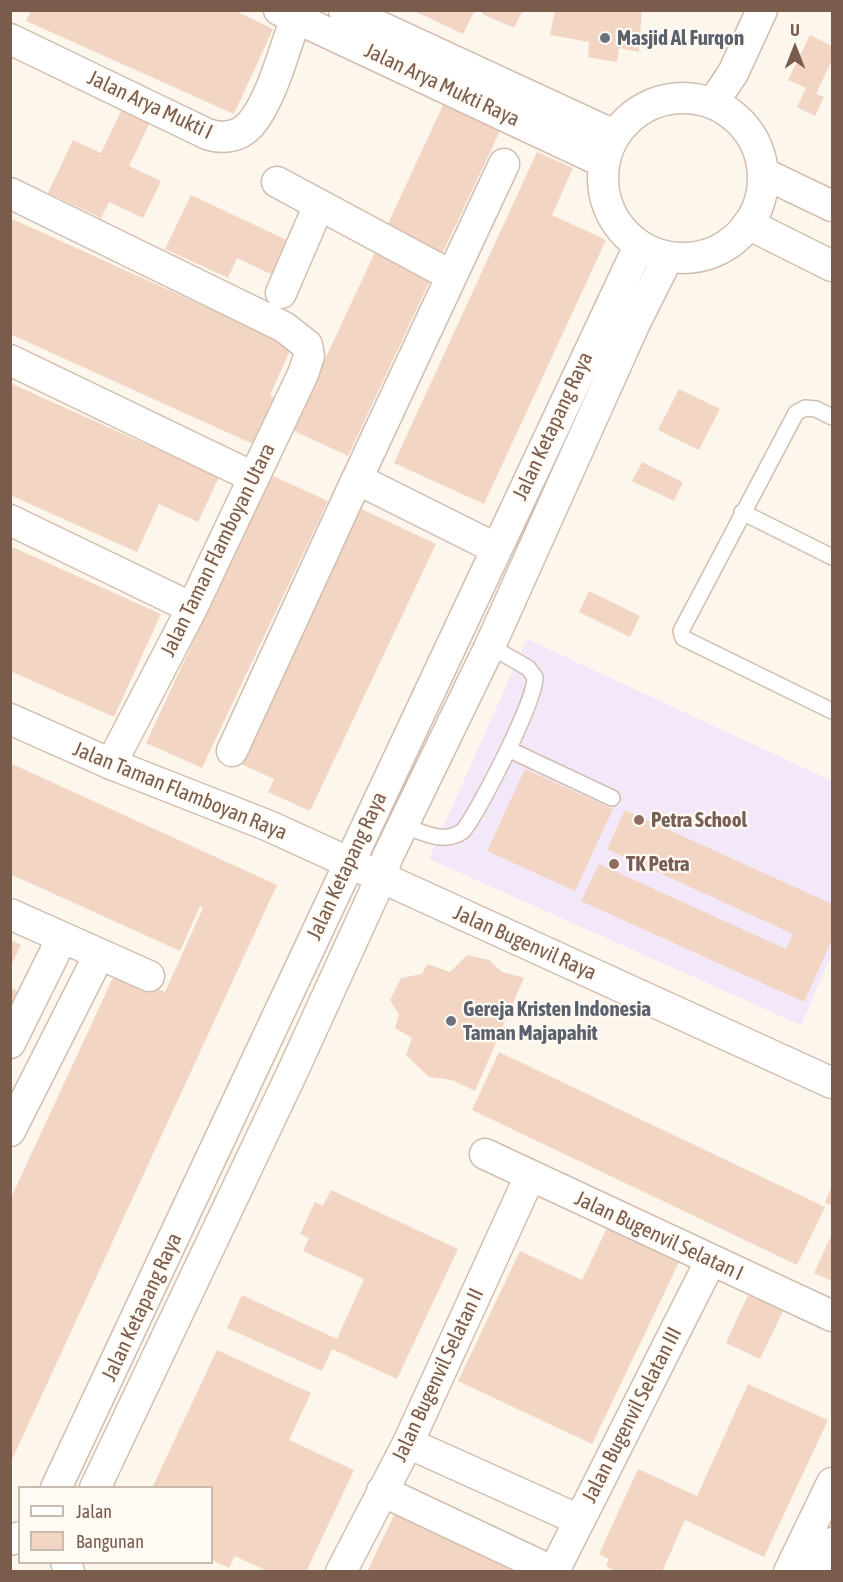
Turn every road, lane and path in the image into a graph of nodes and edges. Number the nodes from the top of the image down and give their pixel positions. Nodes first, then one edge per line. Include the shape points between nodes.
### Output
1 (344, 10) edge
2 (762, 10) edge
3 (288, 14) edge
4 (12, 45) edge
5 (713, 104) junction
6 (609, 149) junction
7 (504, 164) dead end
8 (763, 173) junction
9 (277, 182) dead end
10 (10, 193) edge
11 (319, 205) junction
12 (832, 206) edge
13 (748, 224) junction
14 (639, 246) junction
15 (668, 257) junction
16 (832, 266) edge
17 (450, 275) junction
18 (281, 293) dead end
19 (10, 360) edge
20 (832, 417) edge
21 (253, 477) junction
22 (357, 479) junction
23 (742, 512) junction
24 (10, 520) edge
25 (495, 548) junction
26 (832, 557) edge
27 (192, 608) junction
28 (490, 646) junction
29 (832, 711) edge
30 (10, 719) edge
31 (508, 749) junction
32 (232, 751) dead end
33 (111, 764) junction
34 (612, 798) dead end
35 (402, 825) junction
36 (348, 864) junction
37 (381, 878) junction
38 (10, 914) edge
39 (62, 938) junction
40 (99, 955) junction
41 (149, 976) dead end
42 (10, 1043) edge
43 (832, 1083) edge
44 (14, 1118) edge
45 (485, 1154) dead end
46 (530, 1176) junction
47 (711, 1260) junction
48 (832, 1316) edge
49 (408, 1443) junction
50 (832, 1483) edge
51 (66, 1485) edge
52 (96, 1486) edge
53 (382, 1491) junction
54 (579, 1521) junction
55 (832, 1543) edge
56 (554, 1571) edge
57 (341, 1572) edge
58 (789, 1572) edge
59 (819, 1572) edge

1 - 6 street, Jalan Arya Mukti Raya
2 - 5 street via 733,73
3 - 4 street, Jalan Arya Mukti I via 264,101 249,126 228,137 207,134
3 - 6 street, Jalan Arya Mukti Raya
5 - 6 street via 691,98 647,106 628,118
5 - 8 street via 733,115 748,131 759,151
6 - 14 street via 602,181 605,200 612,218
7 - 17 street
8 - 12 street
8 - 13 street via 762,195
9 - 11 street
10 - 21 street, Jalan Taman Flamboyan Utara via 297,336 307,345 309,356 303,374
11 - 17 street
11 - 18 street
13 - 15 street via 723,248 702,256
13 - 16 street
14 - 15 street
14 - 25 street, Jalan Ketapang Raya
15 - 28 street, Jalan Ketapang Raya
17 - 22 street
19 - 21 street
20 - 23 lane via 816,409 805,408 796,413
21 - 27 street, Jalan Taman Flamboyan Utara
22 - 25 street
22 - 32 street
23 - 26 lane
23 - 29 lane via 681,631 683,638
24 - 27 street
25 - 36 street, Jalan Ketapang Raya
27 - 33 street, Jalan Taman Flamboyan Utara
28 - 31 lane via 528,668 535,677 531,701
28 - 35 street, Jalan Ketapang Raya
30 - 33 street, Jalan Taman Flamboyan Raya
31 - 34 lane
31 - 35 lane via 464,831 439,838
33 - 36 street, Jalan Taman Flamboyan Raya via 269,826
35 - 37 street, Jalan Ketapang Raya
36 - 37 street, Jalan Bugenvil Raya
36 - 51 street, Jalan Ketapang Raya
37 - 43 street, Jalan Bugenvil Raya
37 - 52 street, Jalan Ketapang Raya
38 - 39 street
39 - 40 street
39 - 42 street
40 - 41 street
40 - 44 street
45 - 46 street, Jalan Bugenvil Selatan I
46 - 47 street, Jalan Bugenvil Selatan I
46 - 49 street, Jalan Bugenvil Selatan II
47 - 48 street, Jalan Bugenvil Selatan I
47 - 54 street, Jalan Bugenvil Selatan III
49 - 53 street, Jalan Bugenvil Selatan II
49 - 54 street
50 - 58 street
53 - 56 street
53 - 57 street, Jalan Bugenvil Selatan II
54 - 56 street, Jalan Bugenvil Selatan III
55 - 59 street

